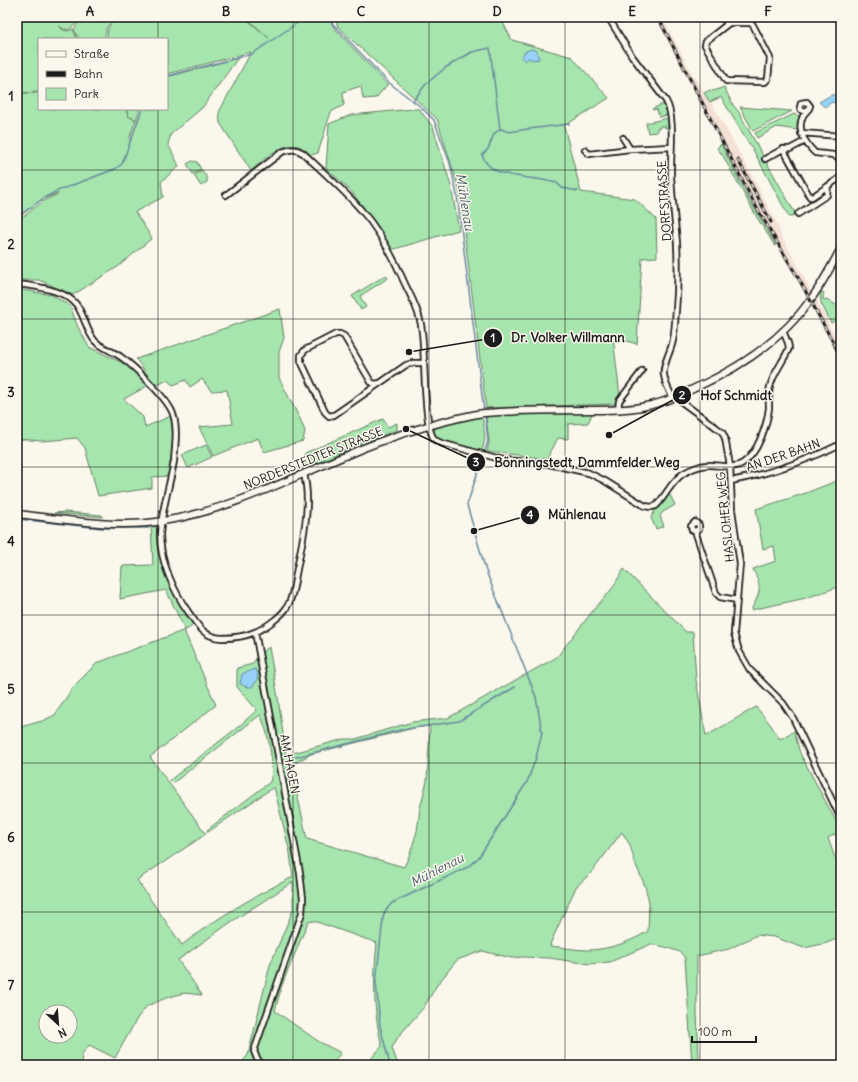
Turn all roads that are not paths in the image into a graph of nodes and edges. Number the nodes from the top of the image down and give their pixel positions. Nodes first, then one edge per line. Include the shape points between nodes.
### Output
1 (608, 17) edge
2 (723, 17) edge
3 (727, 24) junction
4 (805, 112) dead end
5 (801, 133) junction
6 (841, 136) edge
7 (623, 138) dead end
8 (805, 141) junction
9 (671, 147) junction
10 (630, 149) junction
11 (783, 149) junction
12 (585, 150) dead end
13 (765, 158) dead end
14 (841, 161) edge
15 (841, 177) edge
16 (828, 186) junction
17 (226, 195) dead end
18 (798, 214) dead end
19 (841, 248) edge
20 (17, 284) edge
21 (783, 331) junction
22 (424, 363) junction
23 (642, 371) dead end
24 (380, 384) junction
25 (679, 395) junction
26 (672, 398) junction
27 (618, 410) junction
28 (430, 426) junction
29 (841, 444) edge
30 (730, 466) junction
31 (304, 474) junction
32 (731, 481) junction
33 (17, 514) edge
34 (162, 522) junction
35 (695, 531) dead end
36 (737, 600) junction
37 (255, 632) junction
38 (841, 819) edge
39 (263, 1065) edge

1 - 9 street, DORFSTRASSE via 670,109
2 - 3 street
3 - 3 street via 752,25 770,58 768,79 765,82 726,81 705,46 706,41
4 - 5 street via 802,116
5 - 6 street
5 - 8 street
7 - 10 street
8 - 11 street via 790,149
8 - 14 street via 815,153 834,155
9 - 10 street
9 - 26 street, DORFSTRASSE via 672,205 678,268 673,340 664,365 664,376
10 - 12 street via 589,154
11 - 13 street
11 - 16 street via 810,198
15 - 16 street
16 - 18 street via 827,195
17 - 22 street via 282,152 297,149 303,153 363,212 382,239 416,306 424,338
19 - 21 main road, NORDERSTEDTER STRASSE via 817,290
20 - 34 street via 40,287 74,301 96,342 121,357 140,373 172,411 176,430 175,449
21 - 25 main road, NORDERSTEDTER STRASSE via 752,357
21 - 30 street via 789,348 770,386 769,409 760,440 749,458 739,465
22 - 24 street via 406,365
22 - 28 street
23 - 27 street via 619,401
24 - 24 street via 371,382 344,336 340,334 305,350 301,355 304,368 329,416
25 - 26 main road, NORDERSTEDTER STRASSE
25 - 30 street, HASLOHER WEG via 683,403 722,432
26 - 27 main road, NORDERSTEDTER STRASSE via 644,407
27 - 28 main road, NORDERSTEDTER STRASSE via 492,412
28 - 30 street via 437,441 504,460 549,464 589,473 645,506 651,507 661,501 674,481 683,474 706,466
28 - 31 main road, NORDERSTEDTER STRASSE via 363,449
29 - 32 street, AN DER BAHN via 764,474
30 - 32 street, HASLOHER WEG
31 - 34 main road, NORDERSTEDTER STRASSE via 232,503
31 - 37 street via 307,484 306,511 292,596 278,617
32 - 36 street, HASLOHER WEG via 732,510 740,564
33 - 34 main road, NORDERSTEDTER STRASSE via 125,524
34 - 37 street via 160,545 169,578 180,600 202,631 213,638 230,638
35 - 36 street via 716,593 720,597
36 - 38 street, HASLOHER WEG via 734,633 739,651 750,670 783,703 793,718
37 - 39 street, AM HAGEN via 303,899 302,912 254,1051 256,1059

